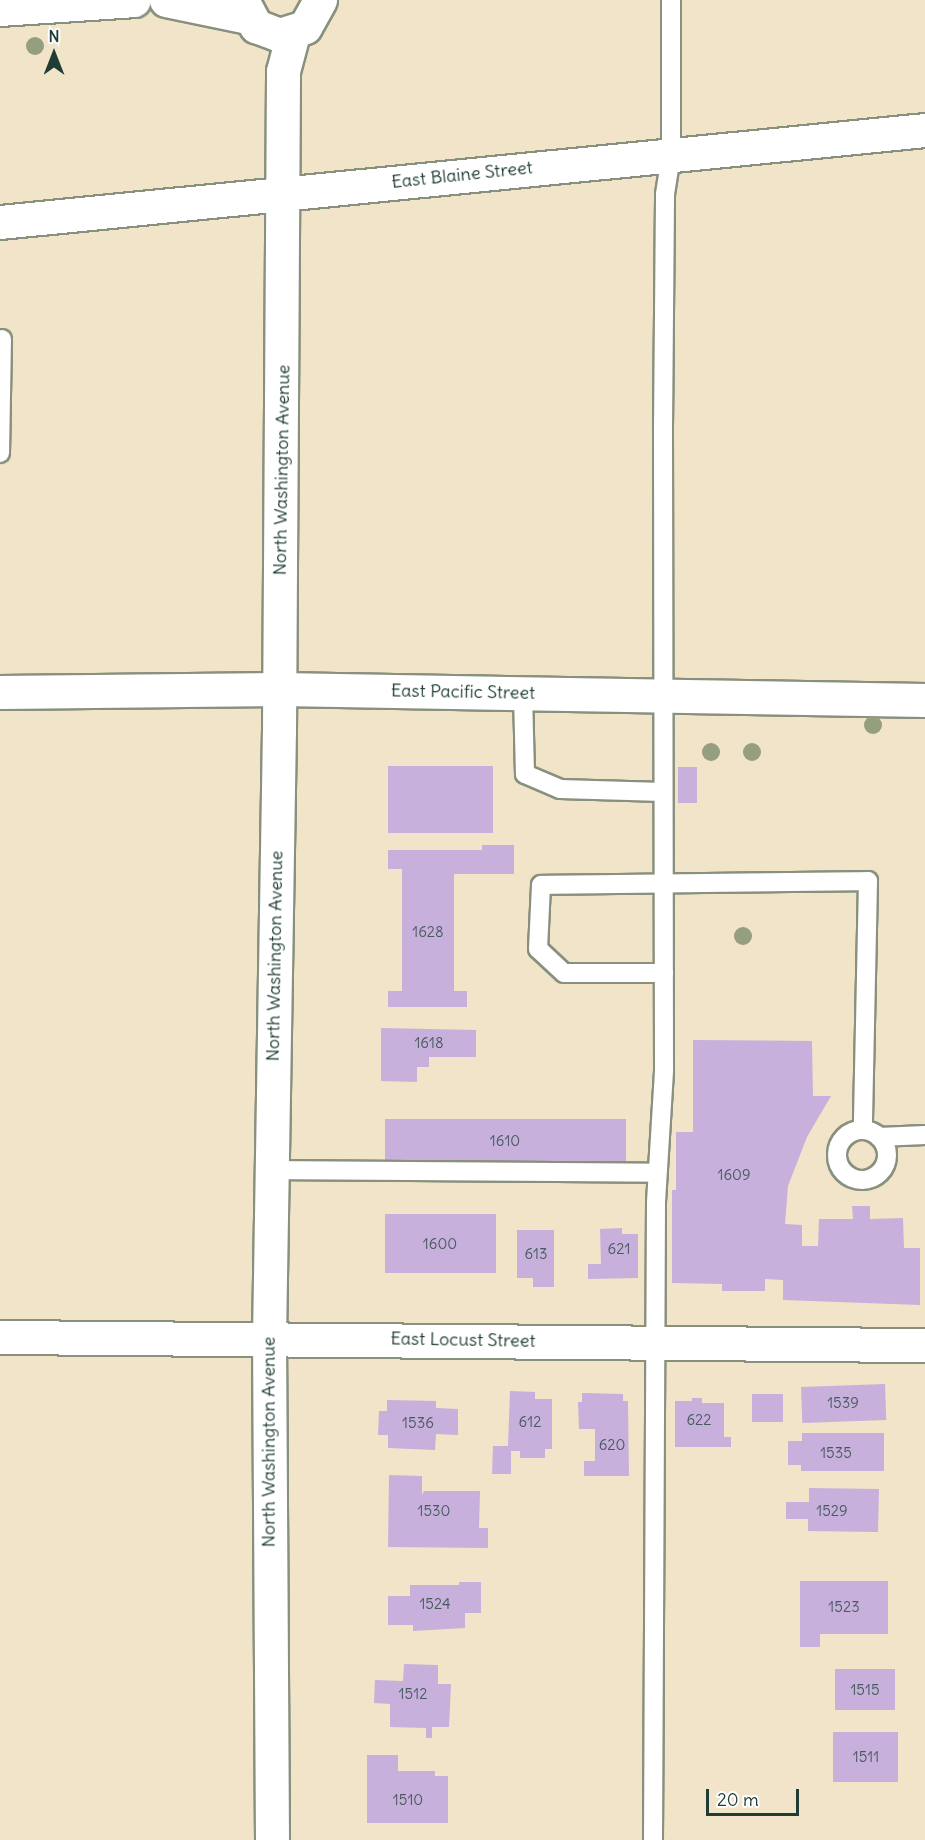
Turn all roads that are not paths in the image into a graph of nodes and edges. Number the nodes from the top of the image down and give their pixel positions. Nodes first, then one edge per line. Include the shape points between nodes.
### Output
1 (134, 0) edge
2 (166, 0) edge
3 (671, 0) edge
4 (322, 1) edge
5 (0, 9) edge
6 (250, 15) edge
7 (293, 33) junction
8 (284, 71) junction
9 (925, 130) edge
10 (671, 155) junction
11 (284, 192) junction
12 (0, 222) edge
13 (2, 339) dead end
14 (0, 453) edge
15 (280, 689) junction
16 (0, 692) edge
17 (523, 693) junction
18 (664, 696) junction
19 (925, 700) edge
20 (663, 792) junction
21 (663, 882) junction
22 (664, 973) junction
23 (925, 1135) edge
24 (272, 1170) junction
25 (656, 1173) junction
26 (0, 1337) edge
27 (269, 1338) junction
28 (656, 1342) junction
29 (925, 1345) edge
30 (272, 1840) edge
31 (653, 1840) edge

1 - 5 street
2 - 6 street
3 - 10 lane
4 - 7 street via 310,21
6 - 7 street via 279,35
6 - 8 street, North Washington Avenue
7 - 8 street, North Washington Avenue
8 - 11 street, North Washington Avenue
9 - 10 street, East Blaine Street
10 - 11 street, East Blaine Street
10 - 18 lane via 666,194
11 - 12 street, East Blaine Street
11 - 15 street, North Washington Avenue
13 - 14 lane
15 - 16 street, East Pacific Street
15 - 17 street, East Pacific Street
15 - 24 street, North Washington Avenue
17 - 18 street, East Pacific Street
17 - 20 lane via 525,774 560,789
18 - 19 street, East Pacific Street
18 - 20 lane
20 - 21 lane
21 - 22 lane
21 - 22 lane via 541,885 538,949 564,973
21 - 23 lane via 868,881 871,1134
22 - 25 lane via 664,1070
24 - 25 lane
24 - 27 street, North Washington Avenue
25 - 28 lane
26 - 27 street, East Locust Street
27 - 28 street, East Locust Street
27 - 30 street, North Washington Avenue
28 - 29 street, East Locust Street
28 - 31 lane

